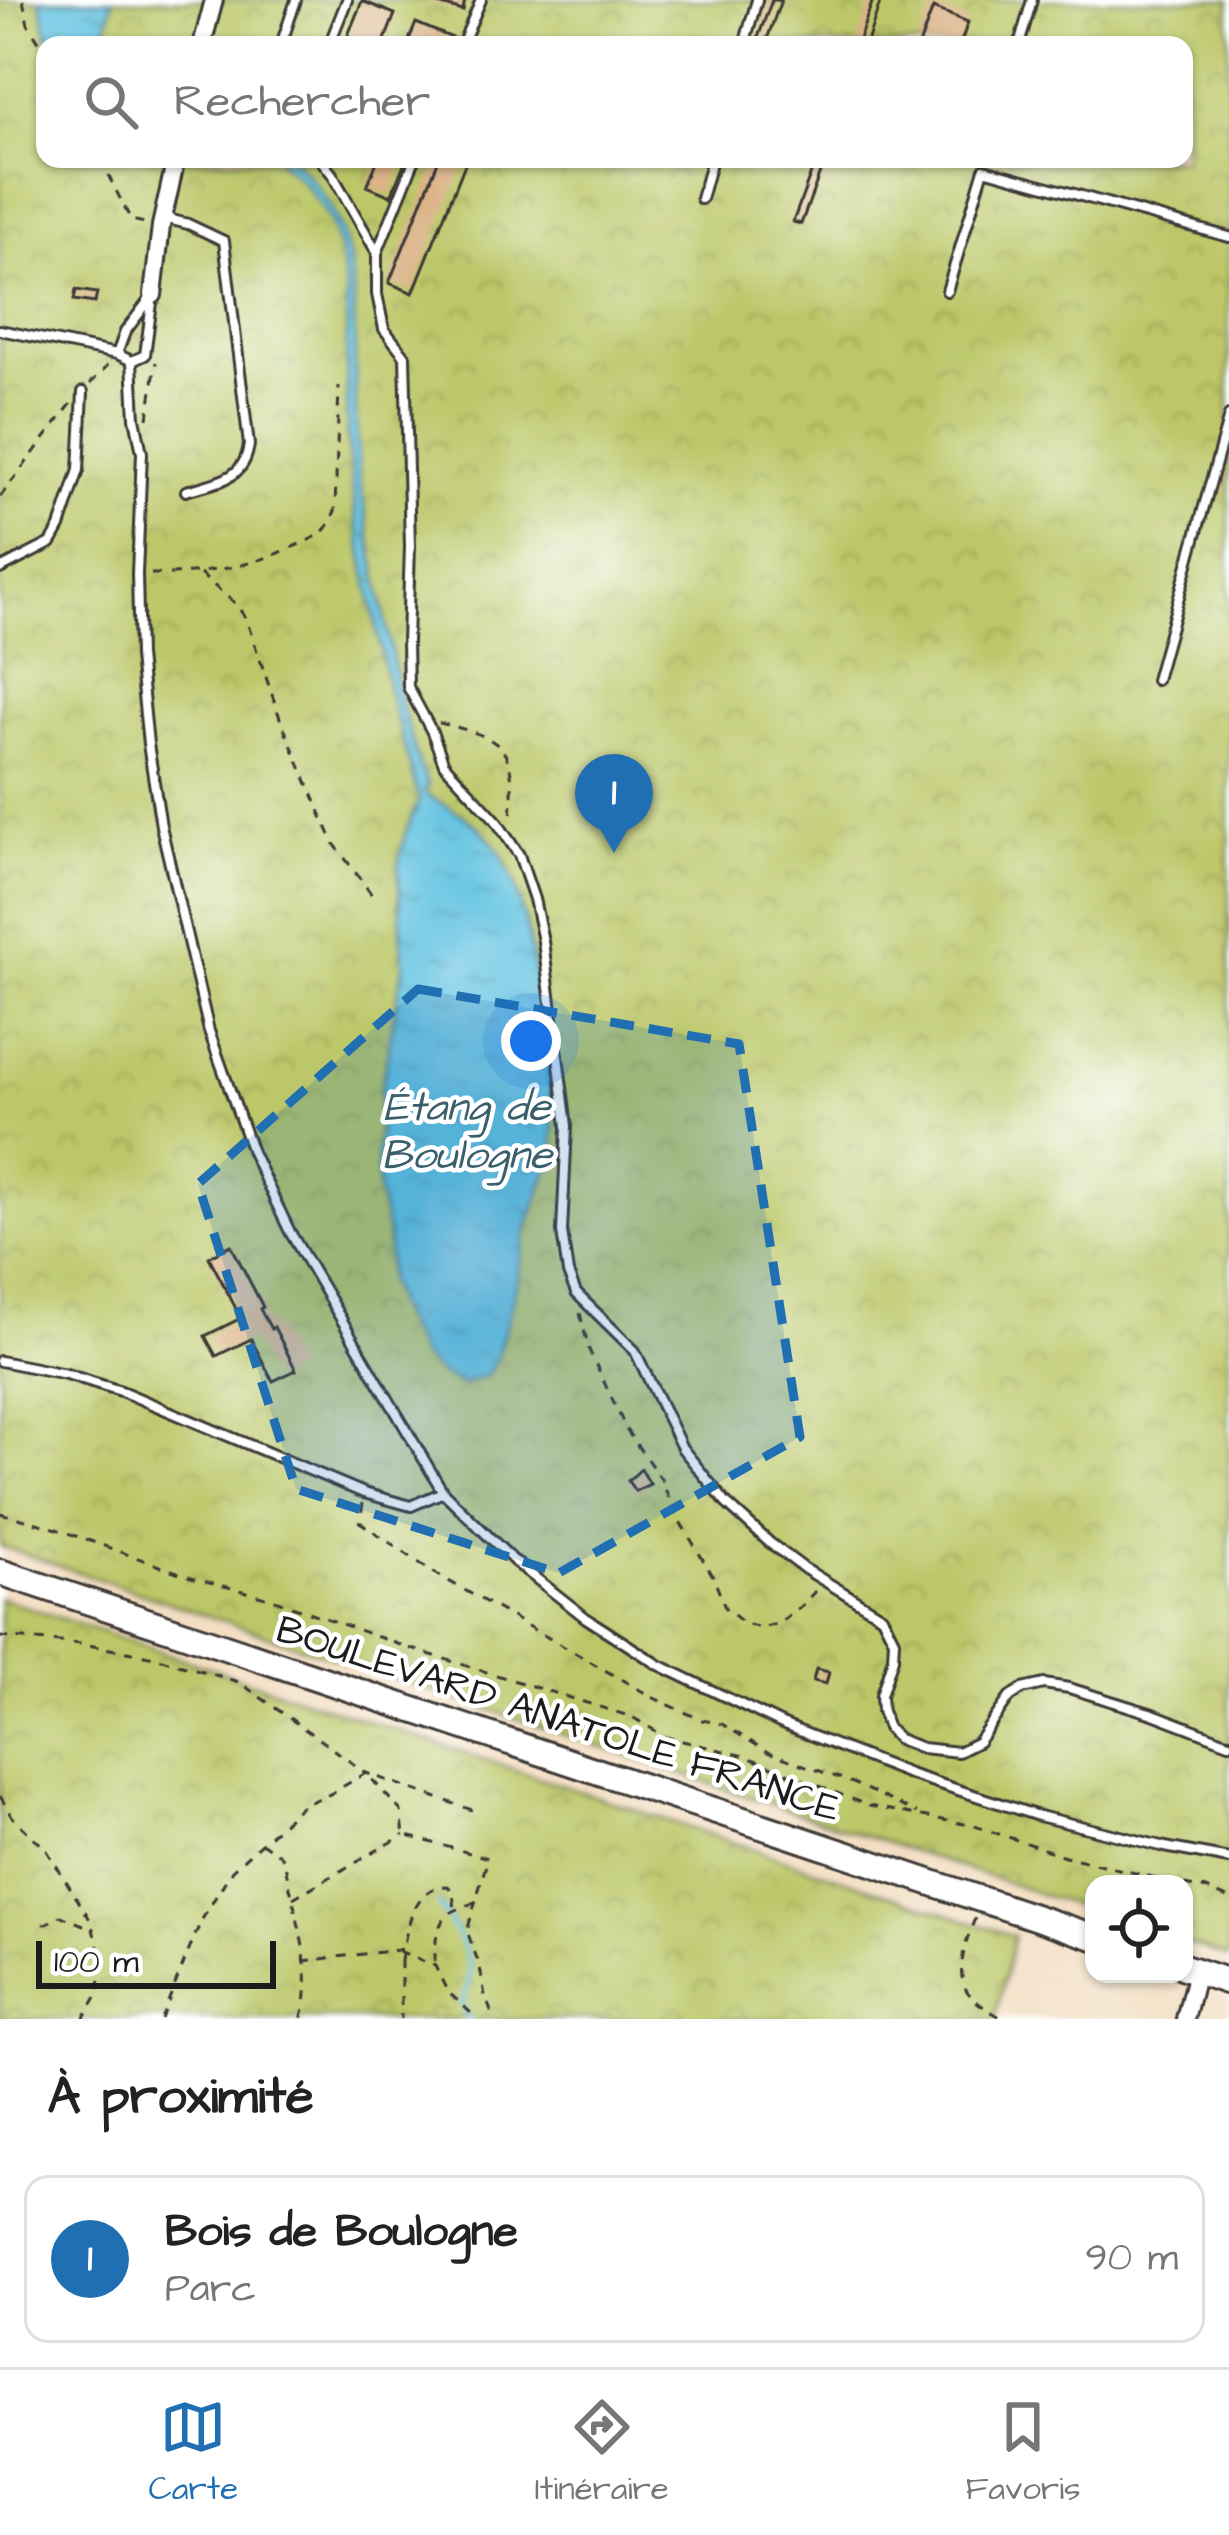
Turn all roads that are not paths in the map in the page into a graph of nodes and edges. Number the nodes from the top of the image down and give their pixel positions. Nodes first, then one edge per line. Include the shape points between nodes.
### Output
1 (214, 0) edge
2 (296, 0) edge
3 (347, 0) edge
4 (481, 0) edge
5 (757, 0) edge
6 (1029, 1) edge
7 (204, 36) edge
8 (284, 36) edge
9 (333, 36) edge
10 (466, 36) edge
11 (747, 36) edge
12 (1021, 36) edge
13 (174, 168) edge
14 (328, 168) edge
15 (411, 168) edge
16 (710, 168) edge
17 (985, 168) edge
18 (999, 168) edge
19 (701, 199) dead end
20 (162, 222) junction
21 (1229, 237) edge
22 (377, 253) junction
23 (947, 291) dead end
24 (158, 295) junction
25 (0, 330) edge
26 (117, 354) junction
27 (132, 361) junction
28 (83, 392) road end
29 (1229, 416) edge
30 (186, 491) dead end
31 (0, 569) edge
32 (1156, 680) dead end
33 (0, 1361) edge
34 (443, 1492) junction
35 (0, 1572) edge
36 (1229, 1743) edge
37 (1229, 1859) edge
38 (1085, 1934) edge
39 (1193, 1971) edge
40 (1229, 1982) edge
41 (1189, 1983) edge
42 (1185, 2019) edge

1 - 7 street
2 - 8 lane
3 - 9 lane
4 - 10 lane
5 - 11 lane
6 - 12 lane
13 - 20 street
14 - 22 lane
15 - 22 lane
16 - 19 lane
17 - 23 lane
18 - 21 lane
20 - 24 street
20 - 30 lane via 224,241 249,445 236,474
22 - 36 lane via 384,329 405,356 409,687 443,764 494,819 527,877 567,1126 562,1232 576,1292 635,1351 682,1448 715,1491 770,1543 876,1611 889,1628 882,1711 898,1739 958,1752 978,1742 1010,1697 1044,1684
24 - 26 lane
24 - 27 lane via 145,355
25 - 26 lane
26 - 27 lane
27 - 34 lane via 142,453 141,678 161,826 209,1031 290,1232
28 - 31 lane via 79,470 60,526 51,543
29 - 32 lane
33 - 34 lane via 121,1391 411,1506
34 - 37 lane via 586,1618 659,1665 784,1725 1034,1815
35 - 38 main road, BOULEVARD ANATOLE FRANCE
39 - 40 main road
41 - 42 street

